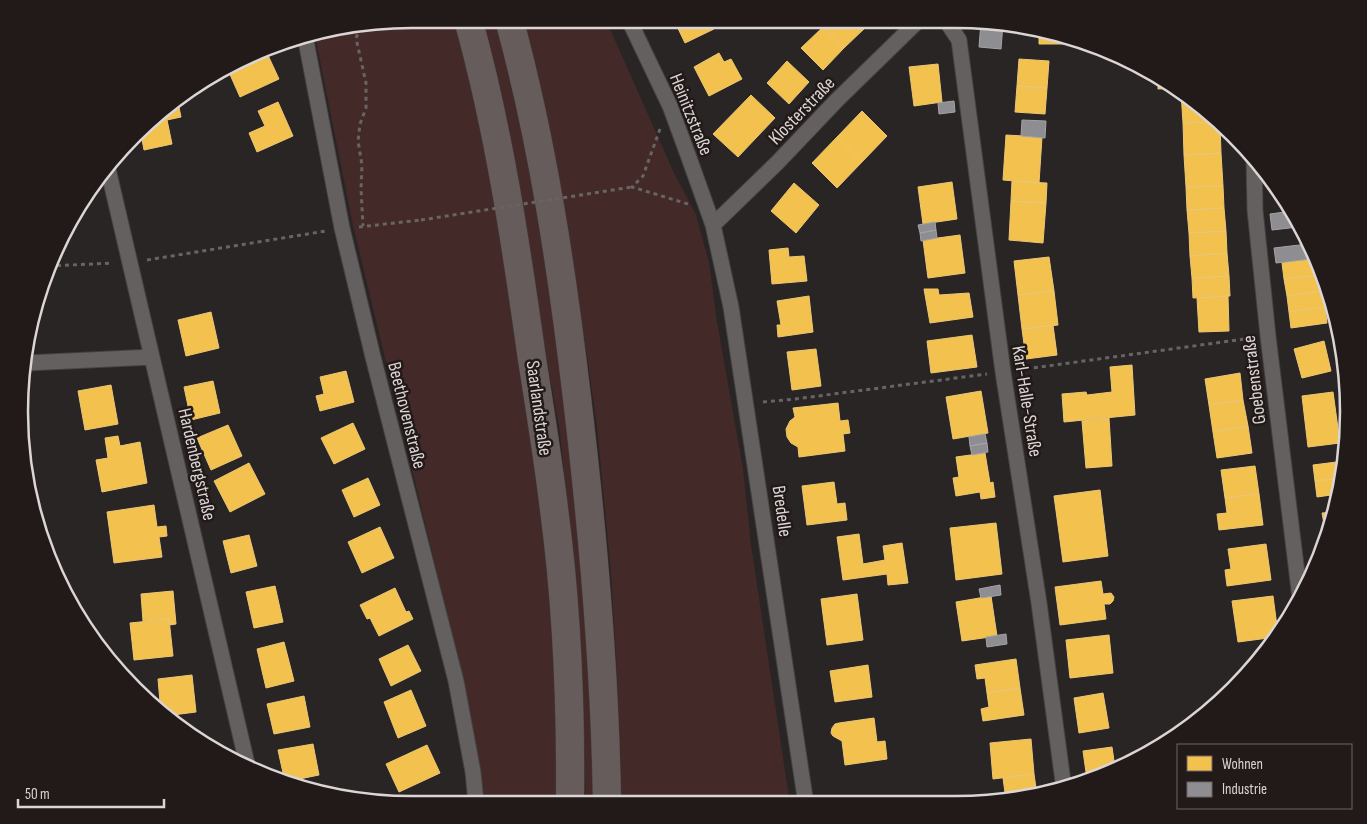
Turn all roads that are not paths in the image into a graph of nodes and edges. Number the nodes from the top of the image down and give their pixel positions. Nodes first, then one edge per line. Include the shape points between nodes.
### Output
1 (471, 28) edge
2 (511, 28) edge
3 (633, 28) edge
4 (911, 28) edge
5 (951, 28) edge
6 (306, 43) edge
7 (1254, 171) edge
8 (109, 175) edge
9 (710, 218) junction
10 (152, 357) junction
11 (31, 363) edge
12 (1298, 585) edge
13 (246, 759) edge
14 (1063, 781) edge
15 (475, 796) edge
16 (570, 796) edge
17 (607, 796) edge
18 (805, 796) edge

1 - 16 highway, Saarlandstraße via 485,79 518,256 554,510 570,719
2 - 17 highway, Saarlandstraße via 551,210 569,327 590,509 606,722
3 - 9 street, Heinitzstraße via 670,106
4 - 9 street, Klosterstraße via 777,163
5 - 14 street, Karl-Halle-Straße via 959,40 1003,372
6 - 15 street, Beethovenstraße via 342,228 456,681
7 - 12 street, Goebenstraße via 1255,210 1268,336
8 - 10 street, Hardenbergstraße
9 - 18 street, Bredelle via 732,307
10 - 11 street
10 - 13 street, Hardenbergstraße

